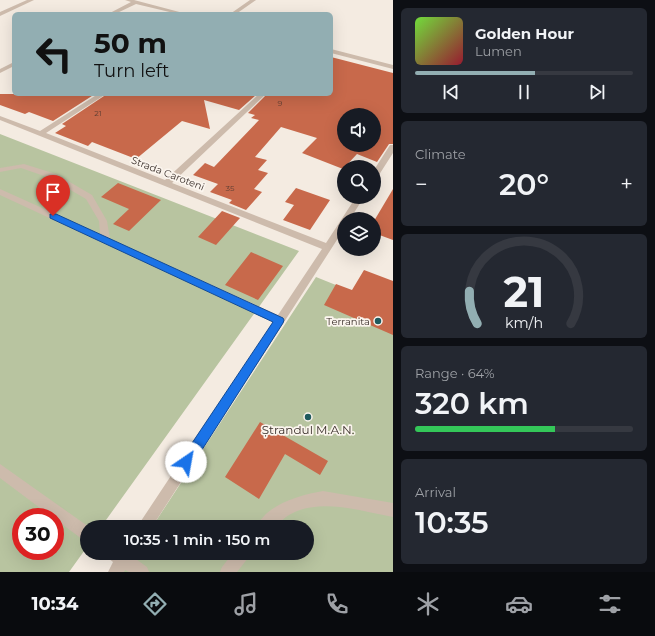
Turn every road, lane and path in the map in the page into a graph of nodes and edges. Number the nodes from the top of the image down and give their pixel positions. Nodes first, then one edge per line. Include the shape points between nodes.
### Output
1 (31, 0) edge
2 (128, 0) edge
3 (253, 0) edge
4 (135, 2) junction
5 (163, 2) dead end
6 (155, 7) junction
7 (115, 12) edge
8 (176, 12) edge
9 (236, 12) edge
10 (0, 14) edge
11 (333, 52) edge
12 (12, 65) edge
13 (393, 67) edge
14 (0, 71) edge
15 (100, 96) edge
16 (261, 96) edge
17 (0, 118) edge
18 (40, 134) junction
19 (393, 147) edge
20 (381, 165) edge
21 (0, 170) edge
22 (166, 184) junction
23 (0, 192) edge
24 (337, 232) edge
25 (106, 241) junction
26 (327, 247) junction
27 (279, 320) junction
28 (0, 470) edge
29 (393, 510) edge
30 (149, 520) edge
31 (272, 520) edge
32 (80, 529) edge
33 (119, 560) edge
34 (237, 560) edge
35 (142, 572) edge
36 (227, 572) edge

1 - 10 street
2 - 4 street
3 - 9 street
4 - 6 street
4 - 7 street
5 - 6 street
6 - 8 street
11 - 13 street
12 - 14 street
15 - 18 street
16 - 22 street
17 - 18 street, Strada Caroteni
18 - 22 street, Strada Caroteni
19 - 20 street
21 - 25 street via 21,166 53,176 89,197 103,221
22 - 26 street, Strada Caroteni
23 - 25 street
24 - 26 street
25 - 27 street
26 - 27 street
27 - 30 street
28 - 32 street
29 - 31 street via 323,498 302,502 283,510
33 - 35 street
34 - 36 street

